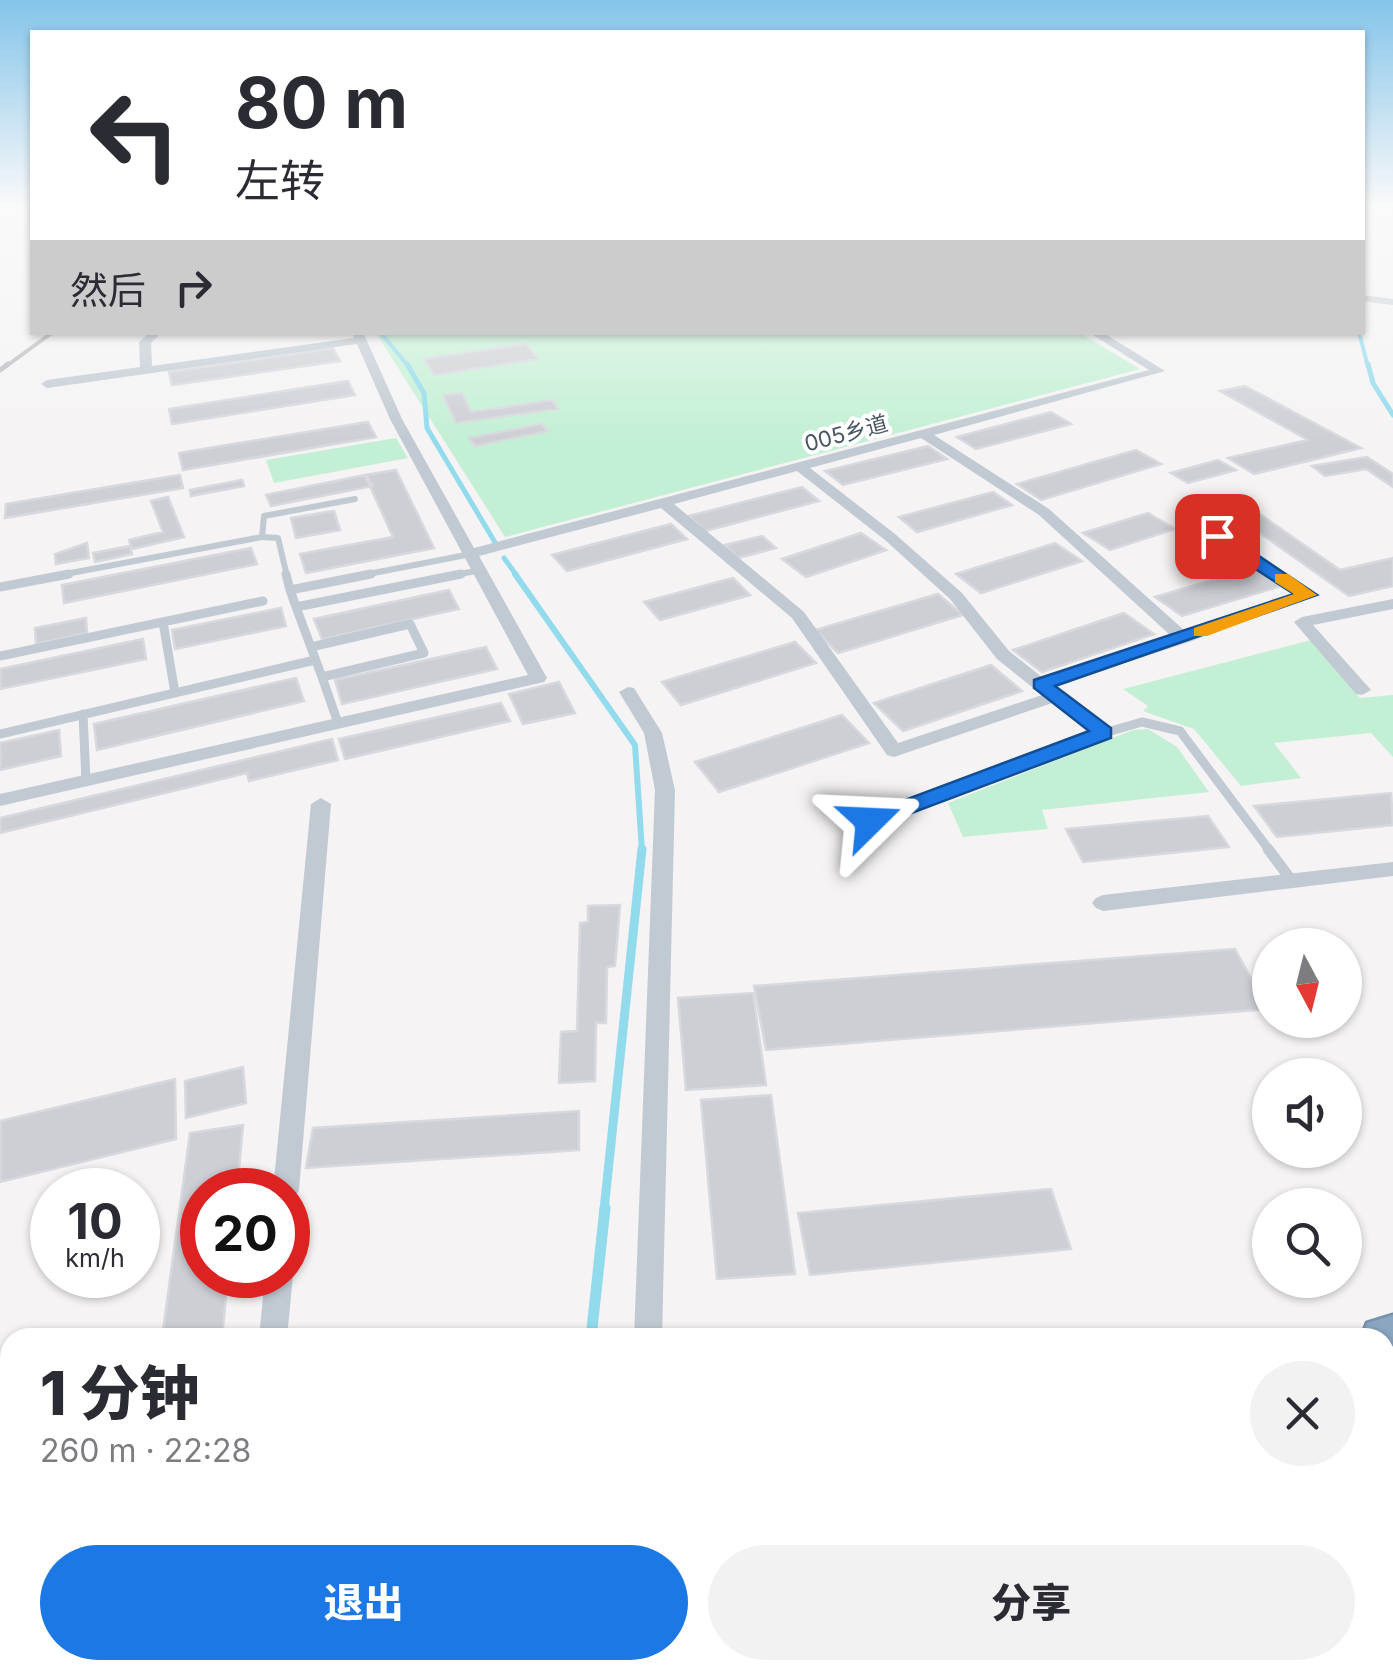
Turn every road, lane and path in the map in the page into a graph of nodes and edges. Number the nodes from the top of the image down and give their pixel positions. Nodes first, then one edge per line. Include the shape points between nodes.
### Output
1 (1365, 298) edge
2 (1393, 302) edge
3 (154, 335) edge
4 (1098, 335) edge
5 (359, 336) edge
6 (146, 370) junction
7 (47, 384) dead end
8 (922, 433) junction
9 (800, 466) junction
10 (355, 499) dead end
11 (662, 502) junction
12 (262, 536) junction
13 (1217, 536) dead end
14 (471, 554) junction
15 (481, 570) junction
16 (0, 587) edge
17 (290, 590) junction
18 (263, 602) dead end
19 (1393, 604) edge
20 (296, 607) junction
21 (163, 622) junction
22 (1183, 638) junction
23 (311, 646) junction
24 (0, 656) edge
25 (315, 660) junction
26 (322, 676) junction
27 (1040, 684) junction
28 (1362, 690) dead end
29 (628, 692) dead end
30 (176, 693) junction
31 (1055, 696) junction
32 (83, 714) junction
33 (338, 723) junction
34 (1104, 733) junction
35 (0, 734) edge
36 (86, 780) junction
37 (0, 800) edge
38 (321, 804) dead end
39 (870, 821) dead end
40 (1393, 869) edge
41 (1292, 881) junction
42 (1103, 903) dead end
43 (288, 1168) edge
44 (276, 1298) edge
45 (274, 1328) edge
46 (648, 1328) edge

1 - 2 street
3 - 6 street via 146,342
4 - 8 street, 005乡道 via 1159,371
5 - 6 street
5 - 14 street
6 - 7 street
8 - 9 street, 005乡道
8 - 22 street via 1044,512
9 - 11 street, 005乡道
9 - 27 street via 904,548
10 - 12 lane via 264,516
11 - 14 street, 005乡道
11 - 31 street via 798,615 894,750
12 - 16 lane
12 - 17 lane via 278,538
13 - 22 street via 1308,595
14 - 15 street
14 - 17 lane
15 - 20 lane
15 - 33 street via 538,678
17 - 20 lane
18 - 21 lane
19 - 28 street via 1302,622
20 - 23 lane
21 - 24 lane
21 - 30 lane
22 - 27 street
23 - 25 lane
23 - 26 lane via 410,624 424,653
25 - 26 lane
25 - 30 lane
26 - 33 lane
27 - 31 street
29 - 46 street via 653,733 665,790
30 - 32 lane
31 - 34 lane
32 - 35 lane
32 - 36 lane
33 - 36 street
34 - 39 lane
34 - 41 lane via 1152,719 1180,731
36 - 37 street
38 - 43 street
40 - 41 street
41 - 42 street
44 - 45 street

